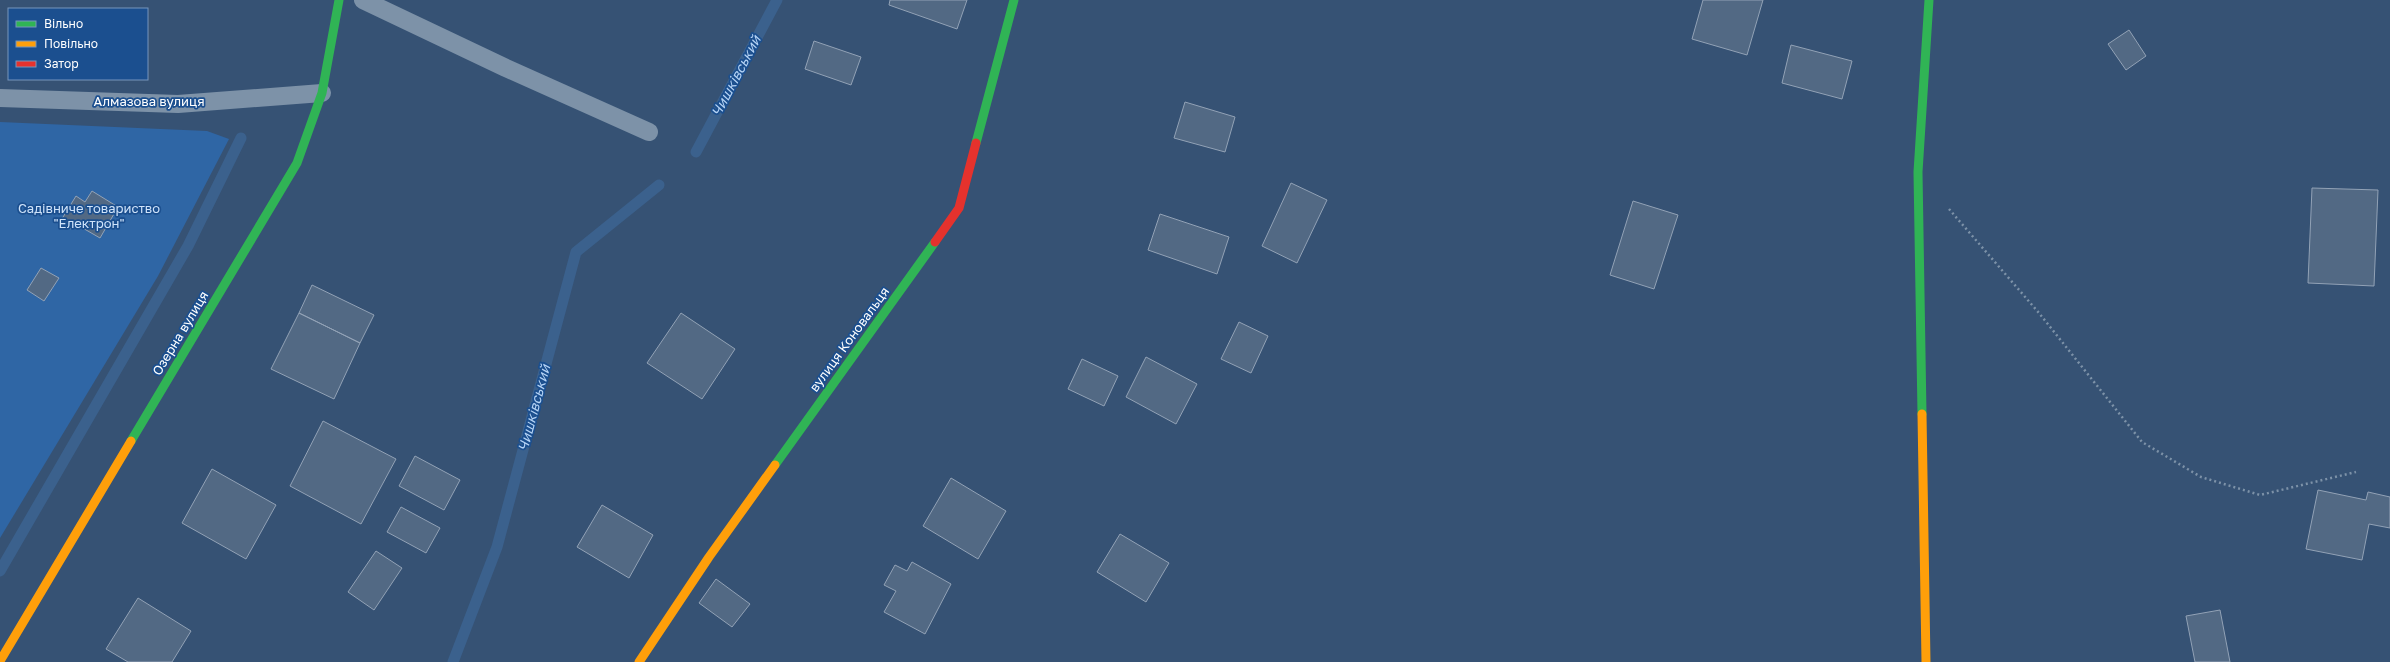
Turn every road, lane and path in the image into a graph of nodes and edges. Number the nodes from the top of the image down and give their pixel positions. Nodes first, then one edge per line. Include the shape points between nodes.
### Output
1 (339, 0) edge
2 (363, 0) edge
3 (1014, 0) edge
4 (1929, 0) edge
5 (322, 93) junction
6 (0, 98) edge
7 (649, 132) dead end
8 (1948, 207) dead end
9 (2356, 472) dead end
10 (0, 661) edge
11 (639, 662) edge
12 (1926, 662) edge

1 - 5 street, Озерна вулиця
2 - 7 lane
3 - 11 street, вулиця Коновальця via 959,208 709,557
4 - 12 street via 1918,172
5 - 6 lane, Алмазова вулиця via 178,104
5 - 10 street, Озерна вулиця via 297,163
8 - 9 path via 2039,313 2142,442 2201,477 2260,495

